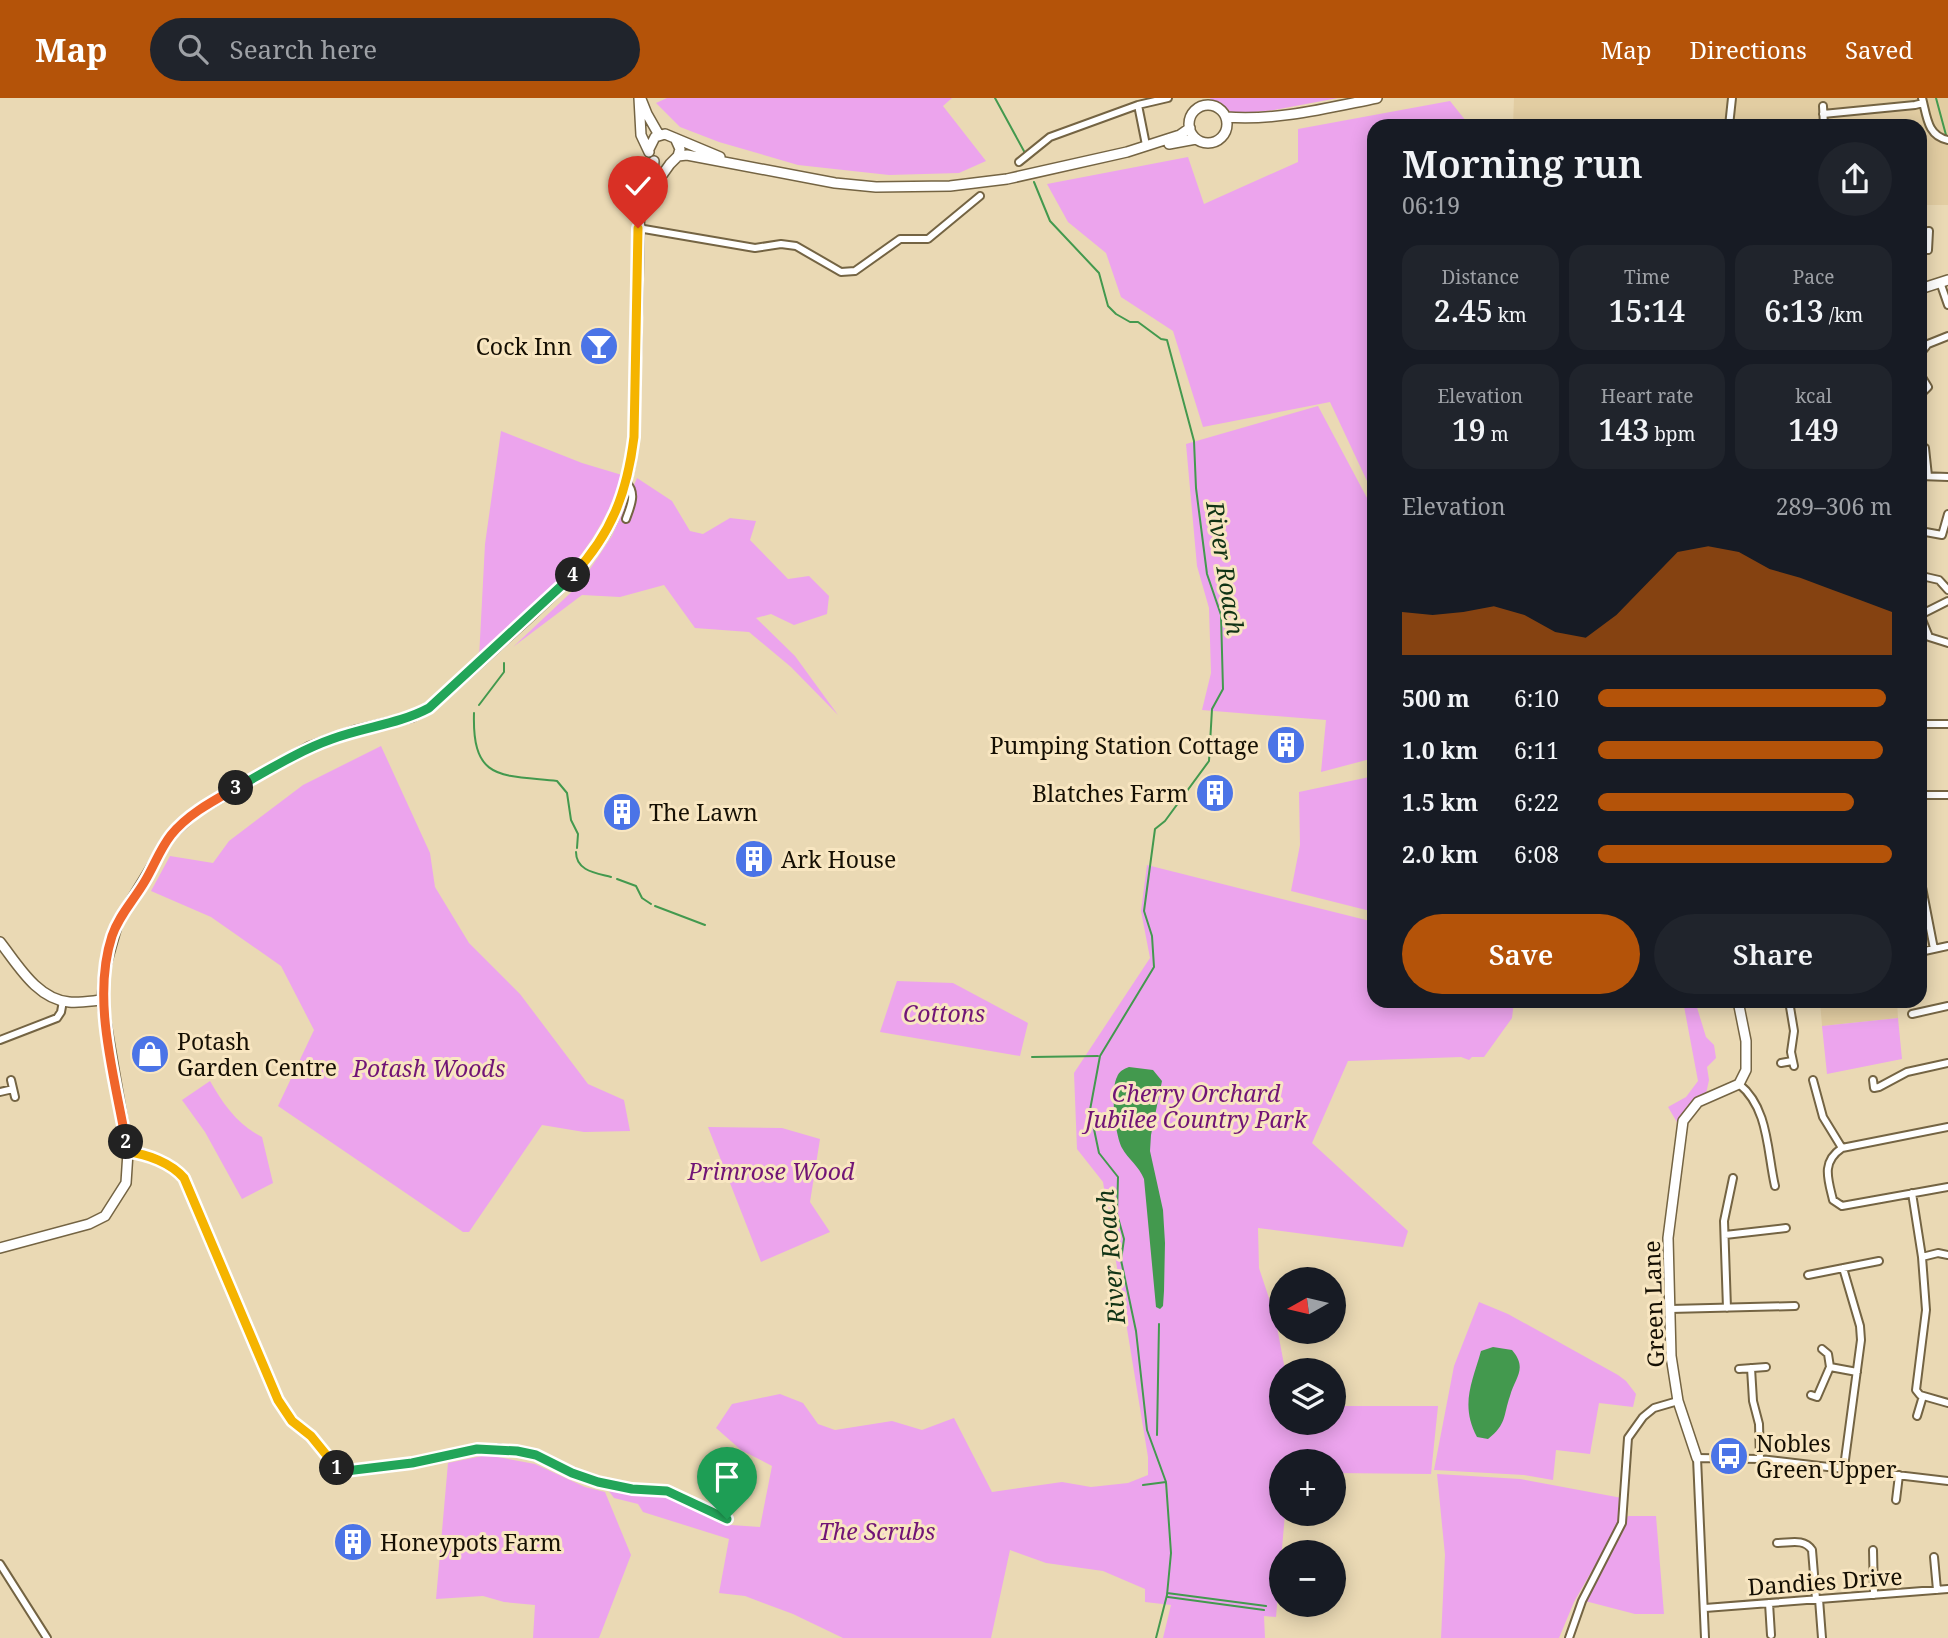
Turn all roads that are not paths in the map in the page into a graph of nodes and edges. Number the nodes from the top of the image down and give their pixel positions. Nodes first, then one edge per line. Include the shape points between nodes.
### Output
1 (640, 98) edge
2 (1168, 98) edge
3 (1377, 98) edge
4 (1731, 98) edge
5 (1923, 100) edge
6 (1202, 102) edge
7 (1138, 105) junction
8 (1730, 119) edge
9 (1824, 119) edge
10 (1226, 122) junction
11 (1189, 128) junction
12 (659, 135) junction
13 (675, 138) junction
14 (1196, 139) junction
15 (1947, 140) edge
16 (1146, 145) junction
17 (649, 149) junction
18 (1127, 152) junction
19 (678, 156) junction
20 (654, 161) junction
21 (1019, 162) dead end
22 (670, 164) junction
23 (755, 168) junction
24 (980, 197) dead end
25 (638, 228) junction
26 (1927, 231) edge
27 (1928, 250) dead end
28 (1944, 281) edge
29 (1927, 287) edge
30 (1948, 305) edge
31 (1948, 336) edge
32 (1927, 346) edge
33 (1927, 476) edge
34 (1948, 477) edge
35 (626, 482) junction
36 (1948, 514) edge
37 (626, 519) dead end
38 (1927, 532) edge
39 (1927, 577) edge
40 (1948, 590) edge
41 (1948, 601) edge
42 (1927, 612) edge
43 (1927, 635) edge
44 (1948, 643) edge
45 (1927, 724) edge
46 (1948, 724) edge
47 (1927, 795) edge
48 (1948, 795) edge
49 (1927, 913) edge
50 (0, 942) edge
51 (1948, 946) edge
52 (1934, 949) junction
53 (1927, 951) edge
54 (102, 1000) junction
55 (63, 1001) junction
56 (1948, 1006) edge
57 (1740, 1008) edge
58 (1790, 1008) edge
59 (1912, 1014) dead end
60 (0, 1040) edge
61 (1782, 1063) dead end
62 (1948, 1063) edge
63 (11, 1080) dead end
64 (1813, 1080) dead end
65 (1873, 1080) dead end
66 (1739, 1084) junction
67 (0, 1092) edge
68 (1948, 1127) edge
69 (1842, 1148) junction
70 (128, 1152) junction
71 (1732, 1178) dead end
72 (1775, 1186) dead end
73 (1948, 1187) edge
74 (1912, 1193) junction
75 (1779, 1218) dead end
76 (1725, 1235) junction
77 (0, 1248) edge
78 (1948, 1255) edge
79 (1923, 1257) junction
80 (1879, 1261) dead end
81 (1843, 1268) junction
82 (1808, 1275) dead end
83 (1795, 1306) dead end
84 (1727, 1308) junction
85 (1670, 1309) junction
86 (1822, 1349) dead end
87 (1766, 1367) dead end
88 (1830, 1367) junction
89 (1751, 1368) junction
90 (1739, 1369) dead end
91 (1857, 1372) junction
92 (1811, 1395) dead end
93 (1923, 1396) junction
94 (1678, 1401) junction
95 (1948, 1403) edge
96 (1917, 1416) dead end
97 (1697, 1458) junction
98 (1760, 1459) junction
99 (1844, 1467) junction
100 (1899, 1475) junction
101 (1948, 1481) edge
102 (1896, 1500) dead end
103 (727, 1519) dead end
104 (1777, 1543) dead end
105 (1873, 1550) dead end
106 (1934, 1557) dead end
107 (0, 1564) edge
108 (1948, 1589) edge
109 (1937, 1590) junction
110 (1874, 1595) junction
111 (1818, 1599) junction
112 (1769, 1603) junction
113 (1705, 1608) junction
114 (1771, 1635) dead end
115 (47, 1638) edge
116 (1569, 1638) edge
117 (1705, 1638) edge
118 (1822, 1638) edge

1 - 12 main road
1 - 17 main road via 641,135
2 - 7 street
3 - 10 main road
4 - 8 street
5 - 9 street via 1915,105 1823,110
5 - 15 street via 1930,130
6 - 10 main road via 1218,108
6 - 11 main road via 1191,116
7 - 16 street
7 - 21 street via 1050,137
10 - 14 main road via 1219,140 1207,143
11 - 14 main road
11 - 16 main road
12 - 13 main road
12 - 17 main road
13 - 19 main road
13 - 23 main road
14 - 18 main road
16 - 18 main road
17 - 20 main road
18 - 23 main road via 1007,179 950,186 848,184
19 - 22 main road
19 - 23 main road
20 - 22 main road
20 - 25 main road via 639,199
22 - 25 main road via 649,194
24 - 25 street via 928,239 900,239 849,272 841,272 796,246 755,248
25 - 35 main road via 634,437
26 - 27 street
28 - 29 main road
28 - 30 street
31 - 32 street
33 - 34 street
35 - 37 street via 633,494
35 - 54 main road via 620,504 589,558 429,708 412,718 309,747 184,821 118,922 108,951
36 - 38 street via 1942,535
39 - 40 street via 1939,580
41 - 42 street
43 - 44 street
45 - 46 street
47 - 48 street
49 - 52 street
50 - 55 main road via 40,990
51 - 52 street
52 - 53 street
54 - 55 main road
54 - 70 main road
55 - 60 street via 57,1018
56 - 59 street
57 - 66 main road via 1747,1056
58 - 61 street via 1793,1063
62 - 65 street via 1907,1072 1879,1087 1874,1088
63 - 67 street via 14,1093
64 - 69 street via 1823,1117
66 - 72 street via 1758,1106
66 - 85 main road, Green Lane via 1698,1102 1683,1121 1668,1238
68 - 69 street
69 - 74 street via 1827,1165 1837,1205
70 - 77 main road via 126,1183 105,1216
70 - 103 street via 170,1166 184,1178 278,1400 334,1467 346,1471 412,1463 477,1449 517,1451 598,1482 667,1491
71 - 76 street
73 - 74 street
74 - 79 street
75 - 76 street via 1783,1228
76 - 84 street
78 - 79 street
79 - 93 street via 1926,1310 1916,1390
80 - 81 street
81 - 82 street
81 - 91 street via 1860,1326
83 - 84 street
84 - 85 street
85 - 94 main road, Green Lane
86 - 88 street
87 - 89 street
88 - 91 street
88 - 92 street via 1818,1396
89 - 90 street
89 - 98 street
91 - 99 street
93 - 95 street
93 - 96 street
94 - 97 main road, Green Lane
94 - 116 street via 1654,1408 1628,1438 1622,1523 1582,1601
97 - 98 street
97 - 113 street, Green Lane
98 - 99 street
99 - 100 street
100 - 101 street
100 - 102 street
104 - 111 street via 1808,1544
105 - 110 street
106 - 109 street
107 - 115 street
108 - 109 street, Dandies Drive
109 - 110 street, Dandies Drive
110 - 111 street, Dandies Drive
111 - 112 street, Dandies Drive
111 - 118 street
112 - 113 street, Dandies Drive
112 - 114 street
113 - 117 street, Green Lane

